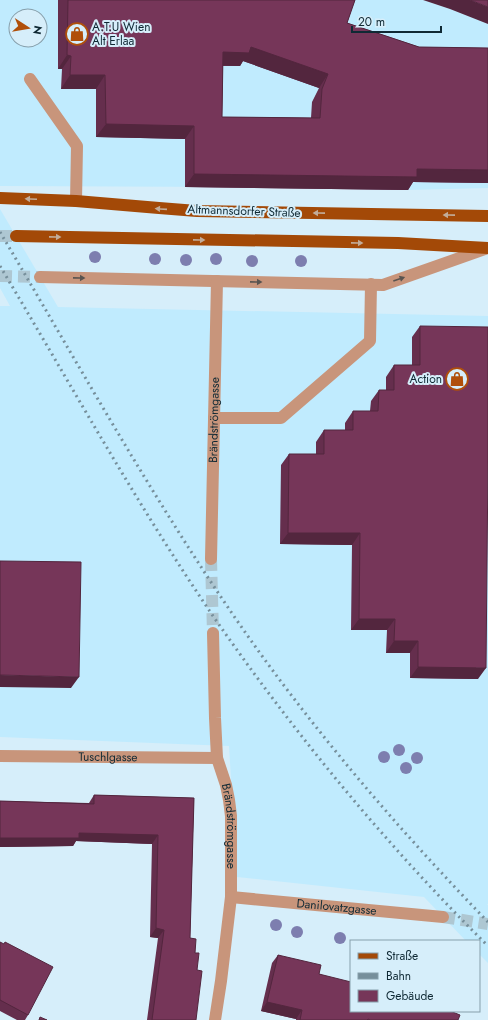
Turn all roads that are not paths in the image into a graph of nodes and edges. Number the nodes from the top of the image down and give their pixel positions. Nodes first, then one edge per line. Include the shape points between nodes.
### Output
1 (30, 79) dead end
2 (0, 198) edge
3 (76, 201) junction
4 (488, 216) edge
5 (16, 236) tunnel mouth
6 (488, 248) edge
7 (40, 277) tunnel mouth
8 (217, 281) junction
9 (371, 284) junction
10 (214, 418) junction
11 (211, 559) tunnel mouth
12 (213, 633) tunnel mouth
13 (0, 756) edge
14 (217, 758) junction
15 (231, 897) junction
16 (443, 917) tunnel mouth
17 (216, 1020) edge

1 - 3 street via 77,146
3 -> 2 main road, Altmannsdorfer Straße
4 -> 3 main road, Altmannsdorfer Straße via 197,211
5 -> 6 main road via 398,243
9 -> 6 street via 383,285
7 -> 8 street
8 -> 9 street
8 - 10 street, Brändströmgasse
9 - 10 street via 370,341 281,418
10 - 11 street, Brändströmgasse
12 - 14 street, Brändströmgasse
13 - 14 street, Tuschlgasse
14 - 15 street, Brändströmgasse via 226,784 231,816
15 - 16 street, Danilovatzgasse
15 - 17 street, Brändströmgasse

